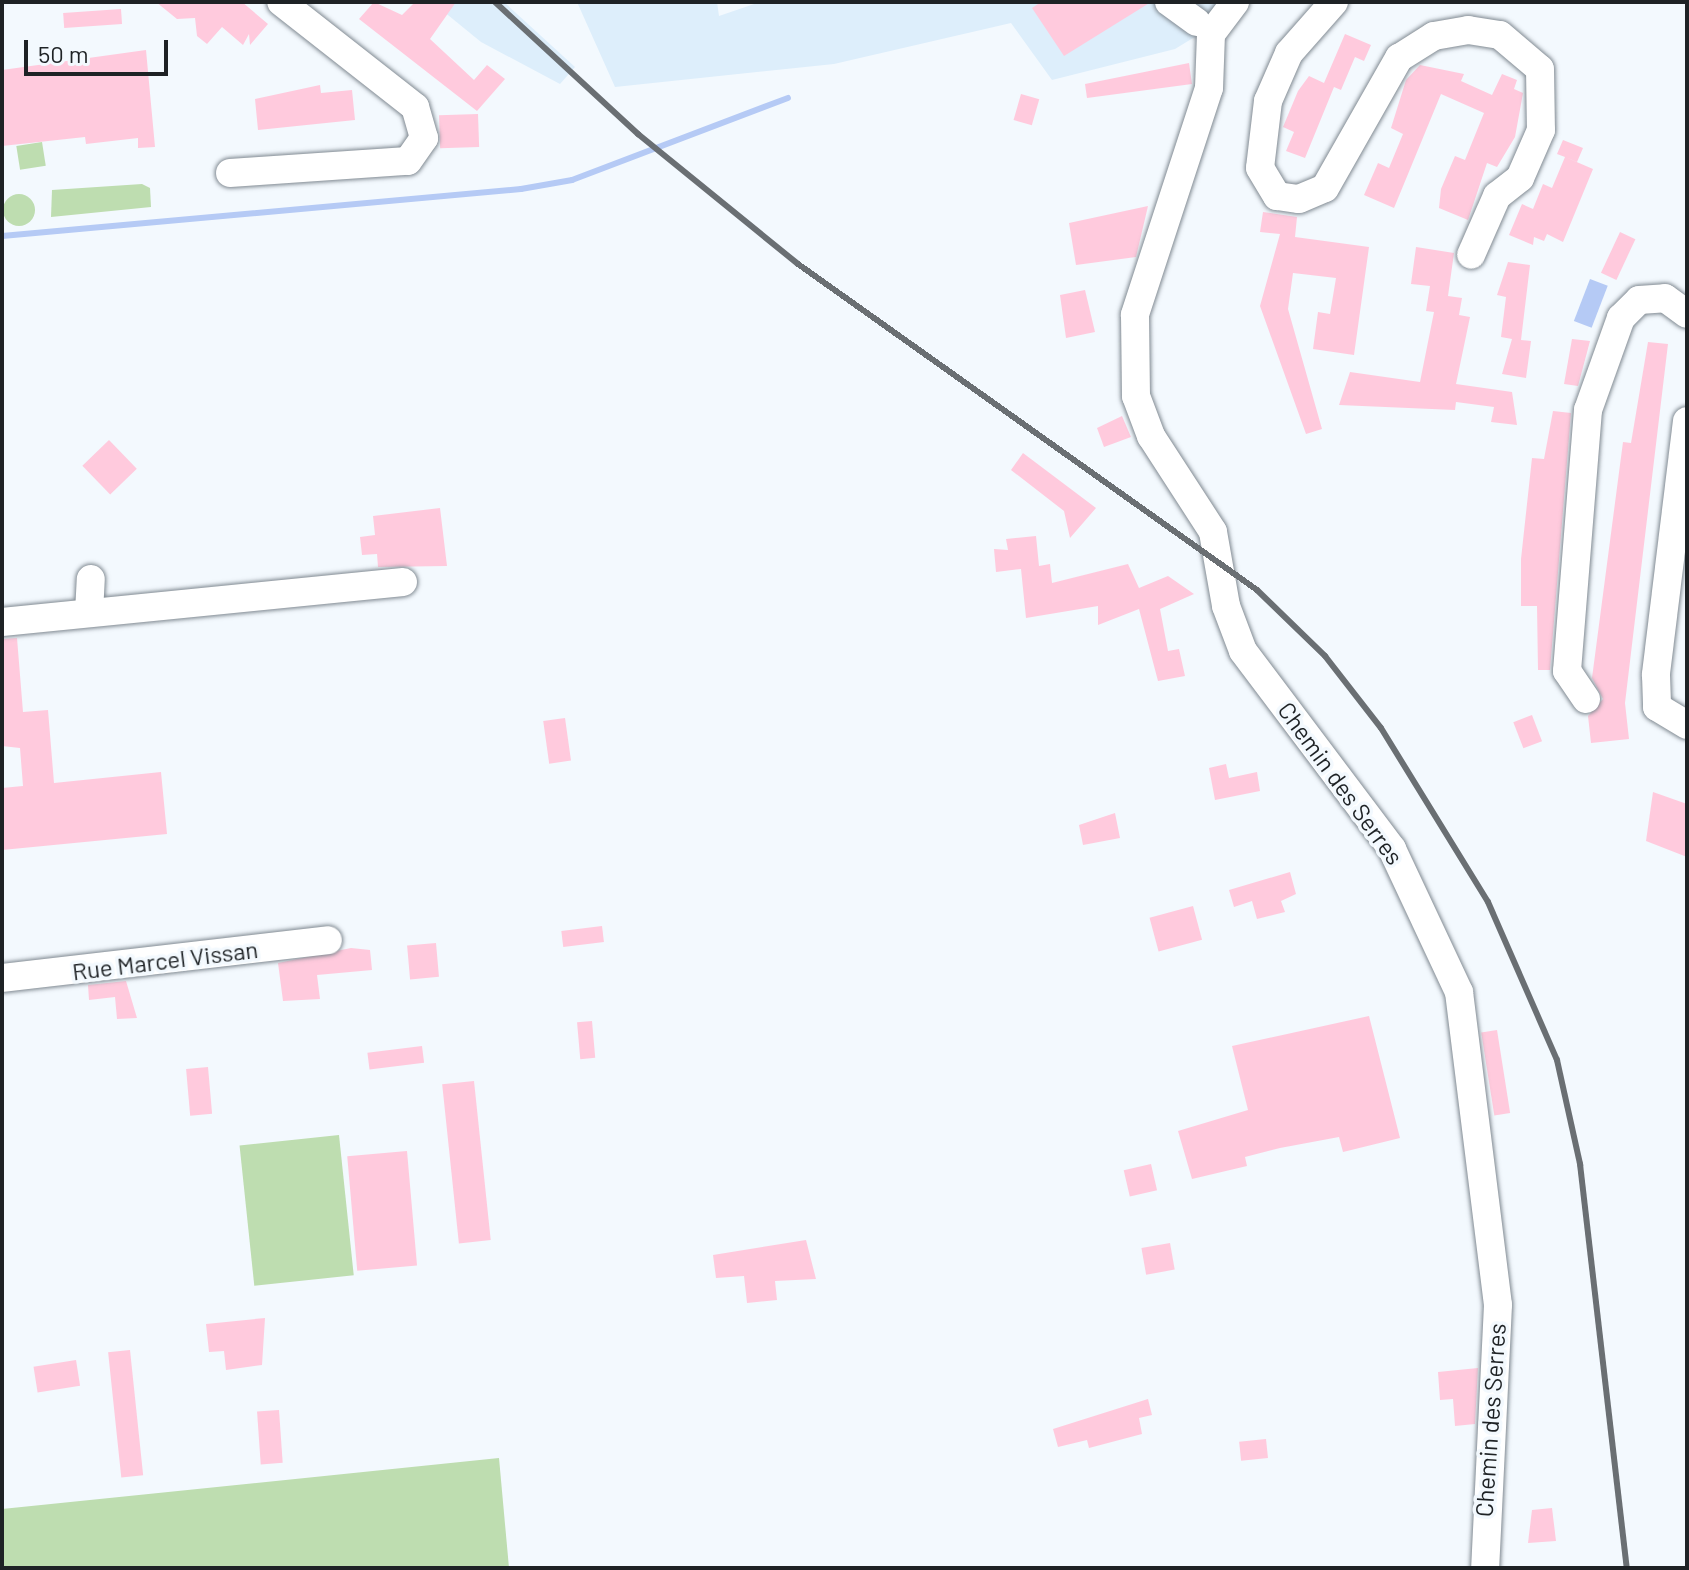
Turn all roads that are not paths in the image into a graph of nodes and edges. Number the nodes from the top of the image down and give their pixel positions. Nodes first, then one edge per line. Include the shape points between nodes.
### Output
1 (281, 2) edge
2 (1169, 2) edge
3 (1334, 2) edge
4 (1216, 19) edge
5 (230, 173) dead end
6 (1471, 255) dead end
7 (1687, 314) edge
8 (1687, 421) edge
9 (91, 579) dead end
10 (403, 582) dead end
11 (89, 613) junction
12 (2, 622) edge
13 (1586, 699) dead end
14 (1687, 725) edge
15 (328, 940) dead end
16 (2, 978) edge
17 (1485, 1568) edge

1 - 5 street via 415,107 424,138 408,161
2 - 4 street
3 - 6 street via 1289,53 1268,101 1260,168 1277,196 1299,199 1325,188 1399,58 1434,36 1468,30 1500,35 1540,69 1541,130 1520,178 1497,196
4 - 17 street, Chemin des Serres via 1209,88 1135,315 1136,396 1151,436 1213,532 1226,606 1243,651 1392,849 1459,992 1498,1305
7 - 13 street via 1665,298 1630,309 1588,410 1567,671
8 - 14 street via 1656,675 1657,707
9 - 11 street
10 - 11 street
11 - 12 street
15 - 16 street, Rue Marcel Vissan

